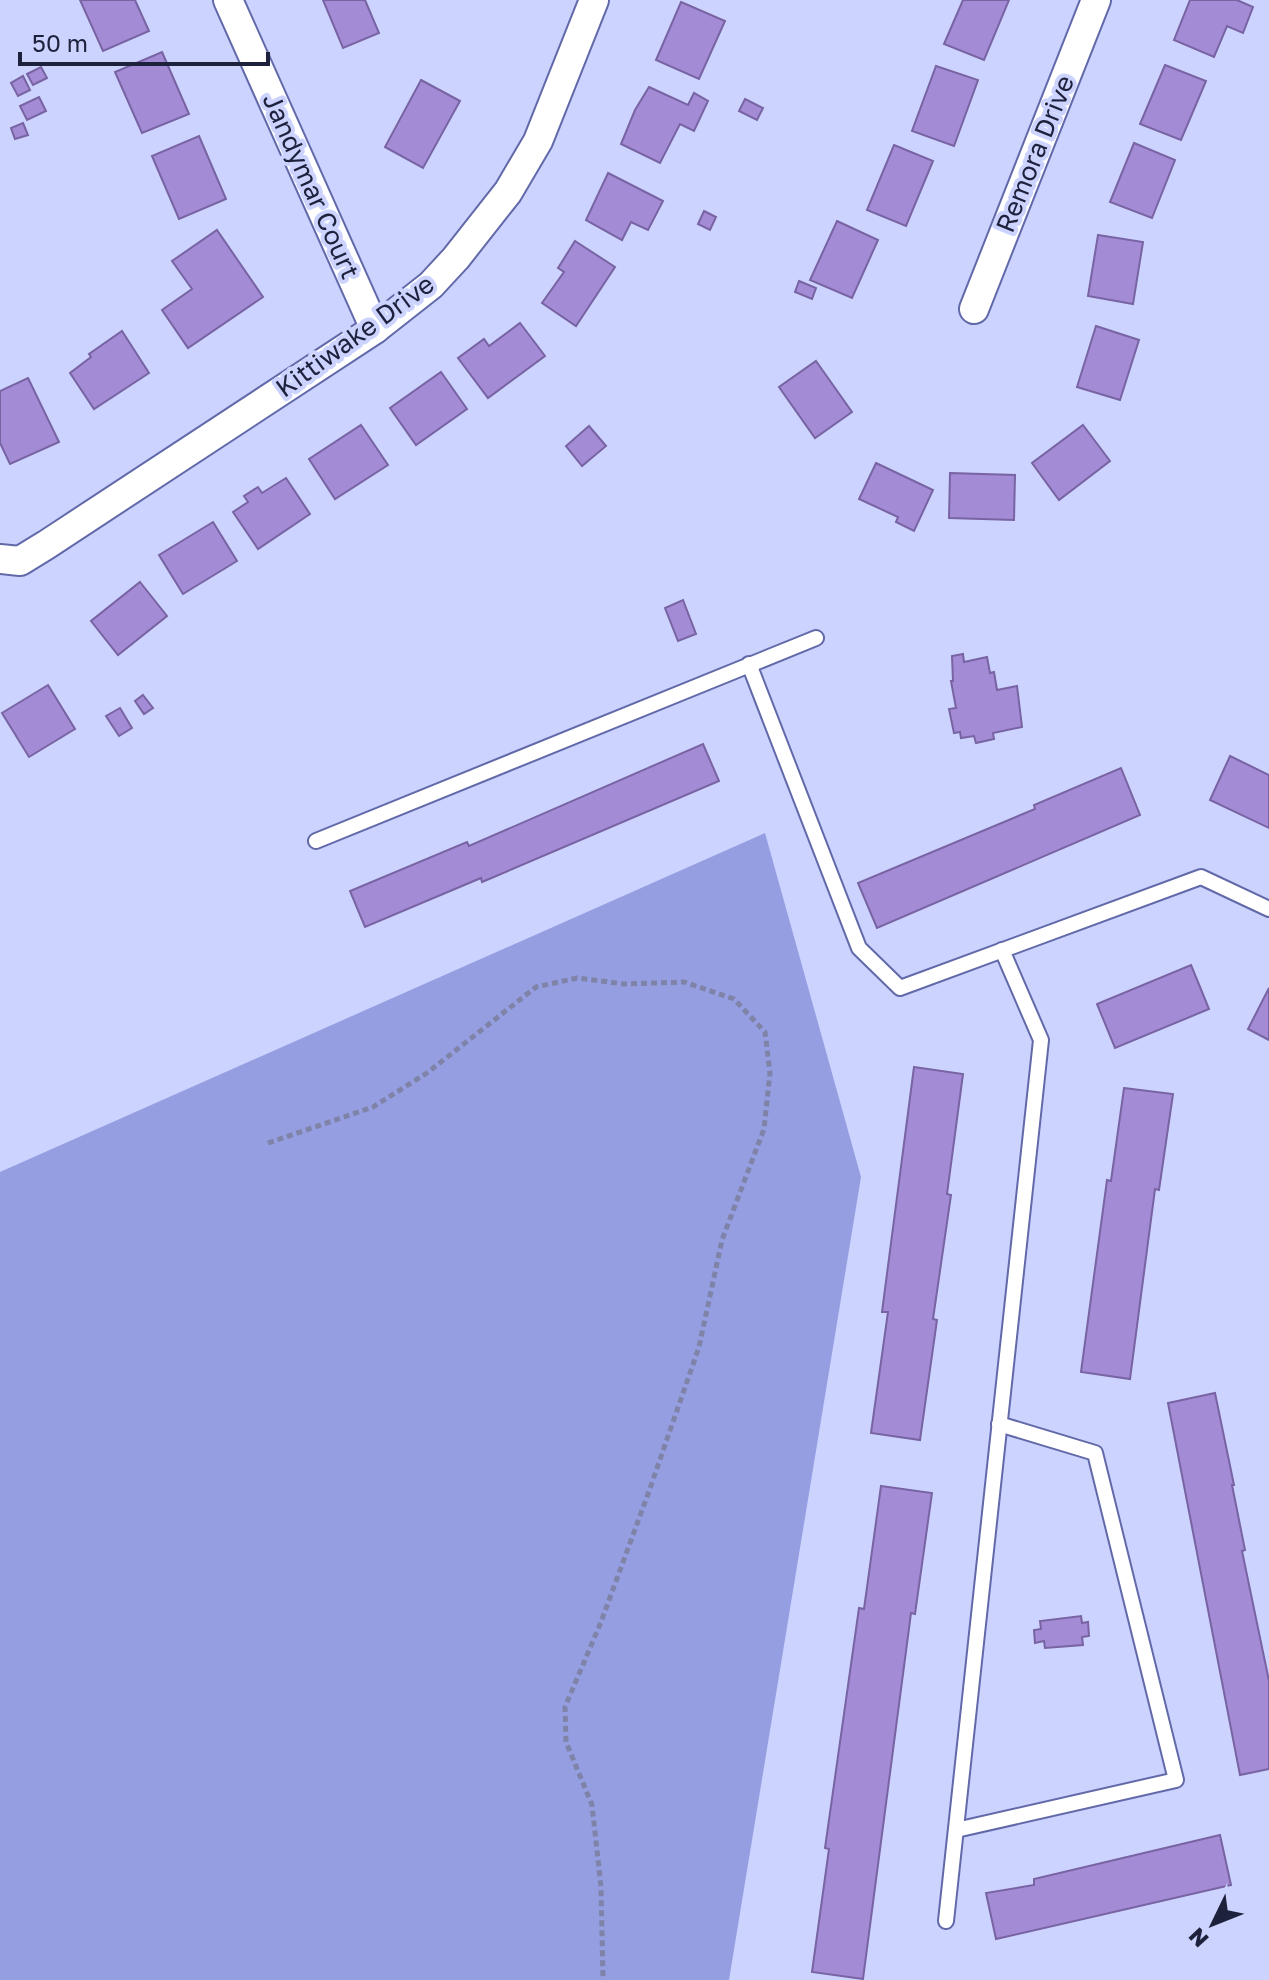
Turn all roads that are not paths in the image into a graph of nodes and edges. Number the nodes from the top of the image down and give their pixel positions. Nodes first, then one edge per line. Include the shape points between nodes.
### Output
1 (228, 0) edge
2 (594, 0) edge
3 (1096, 0) edge
4 (974, 309) dead end
5 (375, 329) junction
6 (0, 559) edge
7 (816, 638) dead end
8 (749, 664) junction
9 (316, 841) dead end
10 (1269, 909) edge
11 (1002, 950) junction
12 (999, 1424) junction
13 (956, 1830) junction
14 (946, 1921) dead end

1 - 5 street, Jandymar Court
2 - 5 street, Kittiwake Drive via 543,130 508,192 431,285
3 - 4 street, Remora Drive
5 - 6 street, Kittiwake Drive via 20,561
7 - 8 lane
8 - 9 lane
8 - 11 lane via 859,948 900,988
10 - 11 lane via 1201,877
11 - 12 lane via 1041,1040
12 - 13 lane
12 - 13 lane via 1095,1453 1176,1780
13 - 14 lane

